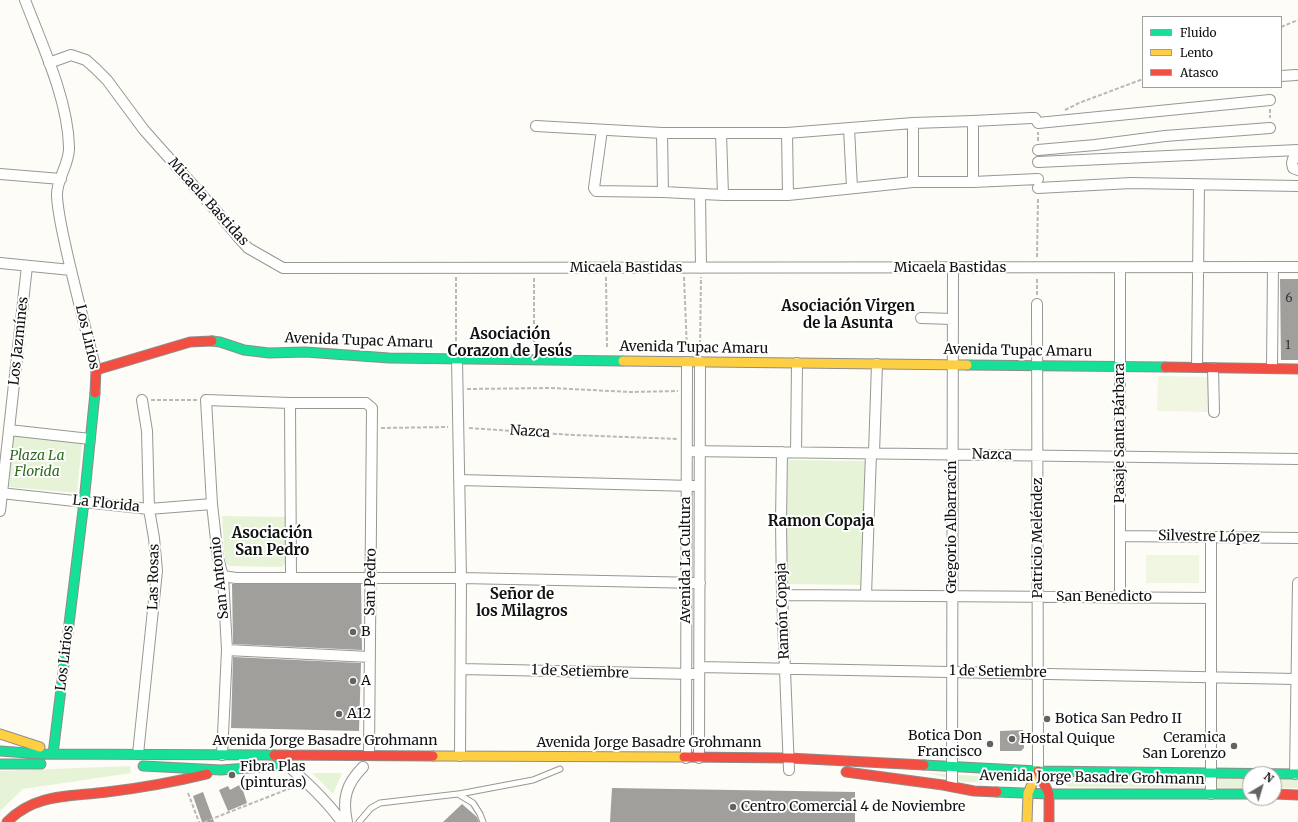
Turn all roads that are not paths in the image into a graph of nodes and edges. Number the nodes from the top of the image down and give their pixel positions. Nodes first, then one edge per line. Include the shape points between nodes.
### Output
1 (25, 0) edge
2 (49, 63) junction
3 (1296, 75) dead end
4 (1282, 76) edge
5 (1270, 100) dead end
6 (973, 122) junction
7 (913, 123) junction
8 (536, 126) dead end
9 (849, 128) junction
10 (1270, 128) dead end
11 (602, 130) junction
12 (787, 133) junction
13 (662, 134) junction
14 (721, 134) junction
15 (1038, 150) road end
16 (1298, 150) edge
17 (1298, 157) edge
18 (1038, 162) dead end
19 (1298, 170) edge
20 (0, 174) edge
21 (61, 179) junction
22 (913, 182) junction
23 (973, 182) junction
24 (1199, 185) junction
25 (1298, 186) edge
26 (852, 188) junction
27 (663, 192) junction
28 (700, 194) junction
29 (723, 195) junction
30 (788, 195) junction
31 (0, 263) edge
32 (27, 266) junction
33 (953, 267) junction
34 (1198, 267) junction
35 (1273, 267) junction
36 (1298, 267) edge
37 (701, 268) junction
38 (1120, 268) junction
39 (71, 270) junction
40 (1037, 304) road end
41 (921, 318) dead end
42 (953, 319) junction
43 (457, 359) junction
44 (687, 362) junction
45 (700, 362) junction
46 (797, 363) junction
47 (877, 364) junction
48 (953, 365) junction
49 (1037, 366) junction
50 (1120, 367) junction
51 (1196, 368) junction
52 (1214, 368) junction
53 (1272, 368) junction
54 (1298, 369) edge
55 (96, 370) junction
56 (142, 400) road end
57 (290, 403) junction
58 (1214, 412) dead end
59 (9, 430) junction
60 (90, 439) junction
61 (687, 451) junction
62 (700, 451) junction
63 (782, 452) junction
64 (796, 452) junction
65 (872, 453) junction
66 (952, 454) junction
67 (1038, 455) junction
68 (1120, 456) junction
69 (1298, 459) edge
70 (459, 480) junction
71 (687, 486) junction
72 (700, 486) junction
73 (1, 493) edge
74 (84, 502) junction
75 (212, 504) junction
76 (149, 509) junction
77 (0, 511) edge
78 (1120, 536) junction
79 (1211, 537) junction
80 (1298, 538) edge
81 (223, 576) junction
82 (292, 578) junction
83 (371, 578) junction
84 (461, 578) junction
85 (686, 582) junction
86 (700, 583) junction
87 (1298, 583) edge
88 (782, 595) junction
89 (866, 595) junction
90 (952, 596) junction
91 (1038, 597) junction
92 (1120, 597) junction
93 (1211, 598) junction
94 (227, 650) junction
95 (370, 657) junction
96 (785, 668) junction
97 (461, 669) junction
98 (700, 670) junction
99 (952, 672) junction
100 (1038, 673) junction
101 (686, 675) junction
102 (1211, 676) junction
103 (1296, 679) junction
104 (0, 734) edge
105 (0, 751) edge
106 (53, 754) junction
107 (138, 754) junction
108 (222, 755) junction
109 (369, 755) junction
110 (460, 756) junction
111 (686, 758) junction
112 (699, 758) junction
113 (789, 758) junction
114 (0, 764) edge
115 (54, 764) dead end
116 (131, 765) dead end
117 (287, 765) junction
118 (302, 766) dead end
119 (348, 767) dead end
120 (367, 767) joint
121 (952, 767) junction
122 (536, 768) dead end
123 (564, 769) joint
124 (221, 770) junction
125 (789, 770) dead end
126 (1038, 771) junction
127 (835, 772) dead end
128 (1211, 773) junction
129 (1296, 774) edge
130 (952, 786) junction
131 (1028, 793) junction
132 (458, 794) junction
133 (1049, 794) junction
134 (1211, 794) junction
135 (1242, 794) edge
136 (1282, 794) edge
137 (1298, 795) edge
138 (7, 822) edge
139 (342, 822) edge
140 (347, 822) edge
141 (359, 822) edge
142 (483, 822) edge
143 (1027, 822) edge
144 (1049, 822) edge

1 - 2 street, Los Lirios
2 - 21 street, Los Lirios via 69,135 70,150
2 - 37 street, Micaela Bastidas via 71,55 86,60 107,80 144,130 248,248 283,268
3 - 4 street
5 - 6 street via 1038,123 1035,118
6 - 7 street
6 - 23 street
7 - 9 street
7 - 22 street
8 - 11 street
9 - 12 street
9 - 26 street
10 - 15 street
11 - 13 street
11 - 27 street via 594,190
12 - 14 street
12 - 30 street
13 - 14 street
13 - 27 street
14 - 29 street
16 - 18 street
17 - 19 street via 1292,162
20 - 21 street
21 - 39 street, Los Lirios via 56,195
22 - 23 street
22 - 26 street
23 - 24 street
24 - 25 street
24 - 34 street
26 - 30 street
27 - 28 street
28 - 29 street
28 - 37 street
29 - 30 street
31 - 32 street
32 - 39 street
32 - 59 street, Los Jazmínes
33 - 37 street, Micaela Bastidas
33 - 38 street, Micaela Bastidas
33 - 42 street, Gregorio Albarracín
34 - 35 street, Micaela Bastidas
34 - 38 street, Micaela Bastidas
34 - 51 street
35 - 36 street, Micaela Bastidas
35 - 53 street
38 - 50 street, Pasaje Santa Bárbara
39 - 55 street, Los Lirios
40 - 49 street, Patricio Meléndez
41 - 42 street
42 - 48 street, Gregorio Albarracín
43 - 44 main road, Avenida Tupac Amaru
43 - 55 main road, Avenida Tupac Amaru via 269,352 244,350 220,342 204,341 190,342
43 - 70 street
44 - 45 main road, Avenida Tupac Amaru
44 - 61 street, Avenida La Cultura
45 - 46 main road, Avenida Tupac Amaru
45 - 62 street, Avenida La Cultura
46 - 47 main road, Avenida Tupac Amaru
46 - 64 street
47 - 48 main road, Avenida Tupac Amaru
47 - 65 street
48 - 49 main road, Avenida Tupac Amaru
48 - 66 street, Gregorio Albarracín
49 - 50 main road, Avenida Tupac Amaru
49 - 67 street, Patricio Meléndez
50 - 51 main road, Avenida Tupac Amaru
50 - 68 street, Pasaje Santa Bárbara
51 - 52 main road, Avenida Tupac Amaru
52 - 53 main road, Avenida Tupac Amaru
52 - 58 street
53 - 54 main road, Avenida Tupac Amaru
55 - 60 main road, Los Lirios
56 - 76 street, Las Rosas via 147,431
57 - 75 street, San Antonio via 206,400
57 - 82 street
57 - 83 street, San Pedro via 358,403 372,408
59 - 60 street
59 - 73 street, Los Jazmínes
60 - 74 main road, Los Lirios
61 - 62 street, Nazca
61 - 71 street, Avenida La Cultura
62 - 63 street, Nazca
62 - 72 street, Avenida La Cultura
63 - 64 street, Nazca
63 - 88 street, Ramón Copaja
64 - 65 street, Nazca
65 - 66 street, Nazca
65 - 89 street
66 - 67 street, Nazca
66 - 90 street, Gregorio Albarracín
67 - 68 street, Nazca
67 - 91 street, Patricio Meléndez
68 - 69 street, Nazca
68 - 78 street, Pasaje Santa Bárbara
70 - 71 street
70 - 84 street
71 - 72 street
71 - 85 street, Avenida La Cultura
72 - 86 street, Avenida La Cultura
73 - 74 street, La Florida
73 - 77 street, Los Jazmínes
74 - 76 street, La Florida
74 - 106 main road, Los Lirios
75 - 76 street, La Florida
75 - 81 street, San Antonio via 218,558
76 - 107 street, Las Rosas via 157,571
78 - 79 street, Silvestre López
78 - 92 street, Pasaje Santa Bárbara
79 - 80 street, Silvestre López
79 - 93 street
81 - 82 street
81 - 94 street, San Antonio
82 - 83 street
83 - 84 street
83 - 95 street, San Pedro
84 - 85 street
84 - 97 street
85 - 86 street
85 - 101 street, Avenida La Cultura
86 - 98 street, Avenida La Cultura
87 - 103 street
88 - 89 street, San Benedicto
88 - 96 street, Ramón Copaja
89 - 90 street, San Benedicto
90 - 91 street, San Benedicto
90 - 99 street, Gregorio Albarracín
91 - 92 street, San Benedicto
91 - 100 street, Patricio Meléndez
92 - 93 street, San Benedicto
93 - 102 street
94 - 95 street
94 - 108 street, San Antonio
95 - 109 street, San Pedro
96 - 98 street, 1 de Setiembre
96 - 99 street, 1 de Setiembre
96 - 113 street, Ramón Copaja
97 - 101 street, 1 de Setiembre
97 - 110 street
98 - 101 street, 1 de Setiembre
98 - 112 street, Avenida La Cultura
99 - 100 street, 1 de Setiembre
99 - 121 street, Gregorio Albarracín
100 - 102 street, 1 de Setiembre
100 - 126 street, Patricio Meléndez
101 - 111 street, Avenida La Cultura
102 - 103 street, 1 de Setiembre
102 - 128 street
103 - 129 street
104 - 106 main road via 39,746
105 - 106 main road, Avenida Jorge Basadre Grohmann
106 - 107 main road, Avenida Jorge Basadre Grohmann
107 - 108 main road, Avenida Jorge Basadre Grohmann
108 - 109 main road, Avenida Jorge Basadre Grohmann
109 - 110 main road, Avenida Jorge Basadre Grohmann
110 - 111 main road, Avenida Jorge Basadre Grohmann
111 - 112 main road, Avenida Jorge Basadre Grohmann
112 - 113 main road, Avenida Jorge Basadre Grohmann
113 - 121 main road, Avenida Jorge Basadre Grohmann
113 - 125 street, Ramón Copaja
114 - 115 main road
116 - 124 main road, Avenida Jorge Basadre Grohmann
117 - 118 main road, Avenida Jorge Basadre Grohmann
117 - 124 main road, Avenida Jorge Basadre Grohmann
117 - 139 street via 326,801
119 - 120 main road, Avenida Jorge Basadre Grohmann
120 - 140 street via 352,779 346,793 344,809
121 - 126 main road, Avenida Jorge Basadre Grohmann
121 - 130 street, Gregorio Albarracín
122 - 123 main road, Avenida Jorge Basadre Grohmann
123 - 132 lane via 533,780
124 - 138 main road via 183,780 54,797 26,806
126 - 128 main road, Avenida Jorge Basadre Grohmann
126 - 131 main road
126 - 133 main road
127 - 130 main road, Avenida Jorge Basadre Grohmann
128 - 129 main road, Avenida Jorge Basadre Grohmann
128 - 134 street
130 - 131 main road, Avenida Jorge Basadre Grohmann via 974,791
131 - 133 main road, Avenida Jorge Basadre Grohmann
131 - 143 main road
132 - 141 lane via 380,803 371,808
132 - 142 lane via 473,803
133 - 134 main road, Avenida Jorge Basadre Grohmann
133 - 144 main road
134 - 135 main road, Avenida Jorge Basadre Grohmann
136 - 137 main road

